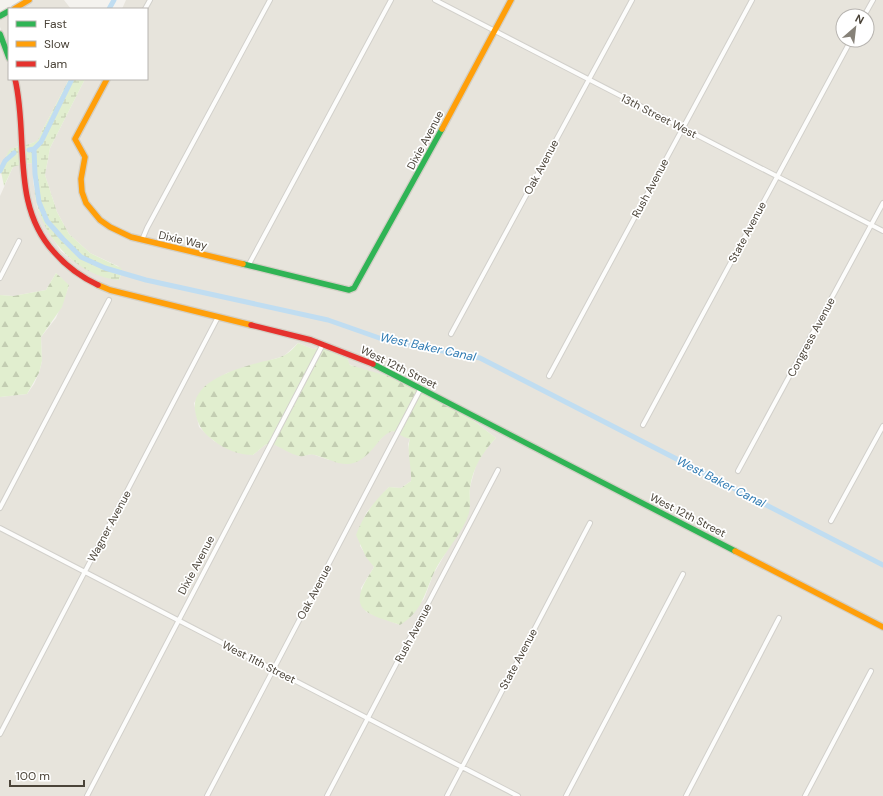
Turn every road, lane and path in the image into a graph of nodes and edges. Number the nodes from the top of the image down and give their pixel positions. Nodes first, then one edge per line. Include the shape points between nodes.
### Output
1 (29, 0) edge
2 (270, 0) edge
3 (391, 0) edge
4 (435, 0) edge
5 (511, 0) edge
6 (632, 0) edge
7 (752, 0) edge
8 (16, 8) edge
9 (495, 31) junction
10 (0, 34) edge
11 (847, 48) edge
12 (8, 55) edge
13 (15, 80) edge
14 (106, 80) edge
15 (589, 80) junction
16 (683, 128) junction
17 (777, 176) junction
18 (883, 203) edge
19 (871, 225) junction
20 (883, 231) edge
21 (142, 240) junction
22 (19, 241) dead end
23 (248, 266) junction
24 (0, 278) edge
25 (354, 288) joint
26 (109, 300) dead end
27 (218, 317) junction
28 (451, 334) dead end
29 (323, 344) junction
30 (549, 376) dead end
31 (421, 388) junction
32 (643, 425) dead end
33 (883, 426) edge
34 (498, 470) dead end
35 (738, 471) dead end
36 (0, 508) edge
37 (831, 521) dead end
38 (590, 522) dead end
39 (0, 528) edge
40 (85, 572) junction
41 (683, 574) dead end
42 (779, 618) dead end
43 (179, 620) junction
44 (883, 627) edge
45 (274, 669) junction
46 (871, 671) dead end
47 (368, 718) junction
48 (0, 734) edge
49 (462, 767) junction
50 (87, 796) edge
51 (207, 796) edge
52 (327, 796) edge
53 (447, 796) edge
54 (518, 796) edge
55 (566, 796) edge
56 (686, 796) edge
57 (805, 796) edge

1 - 8 street
2 - 21 street
3 - 23 street
4 - 9 street, 13th Street West
5 - 9 street, Dixie Avenue
6 - 15 street, Oak Avenue
7 - 16 street, Rush Avenue
9 - 15 street, 13th Street West
9 - 25 street, Dixie Avenue
10 - 12 street
11 - 17 street, State Avenue
13 - 27 street, West 12th Street via 21,110 23,177 27,201 37,230 54,254 70,269 100,286
14 - 21 street, Dixie Way via 75,139 77,147 85,157 82,189 91,210 106,226
15 - 16 street, 13th Street West
15 - 28 street, Oak Avenue
16 - 17 street, 13th Street West
16 - 30 street, Rush Avenue
17 - 19 street, 13th Street West
17 - 32 street, State Avenue
18 - 19 street, Congress Avenue
19 - 20 street, 13th Street West
19 - 35 street, Congress Avenue
21 - 23 street, Dixie Way
22 - 24 street
23 - 25 street, Dixie Way via 349,290
26 - 36 street
27 - 29 street, West 12th Street
27 - 40 street, Wagner Avenue
29 - 31 street, West 12th Street via 366,360
29 - 43 street, Dixie Avenue
31 - 44 street, West 12th Street
31 - 45 street, Oak Avenue
33 - 37 street
34 - 47 street, Rush Avenue
38 - 49 street, State Avenue
39 - 40 street, West 11th Street
40 - 43 street, West 11th Street
40 - 48 street, Wagner Avenue
41 - 55 street
42 - 56 street
43 - 45 street, West 11th Street
43 - 50 street, Dixie Avenue
45 - 47 street, West 11th Street
45 - 51 street, Oak Avenue
46 - 57 street
47 - 49 street, West 11th Street
47 - 52 street, Rush Avenue
49 - 53 street, State Avenue
49 - 54 street, West 11th Street

